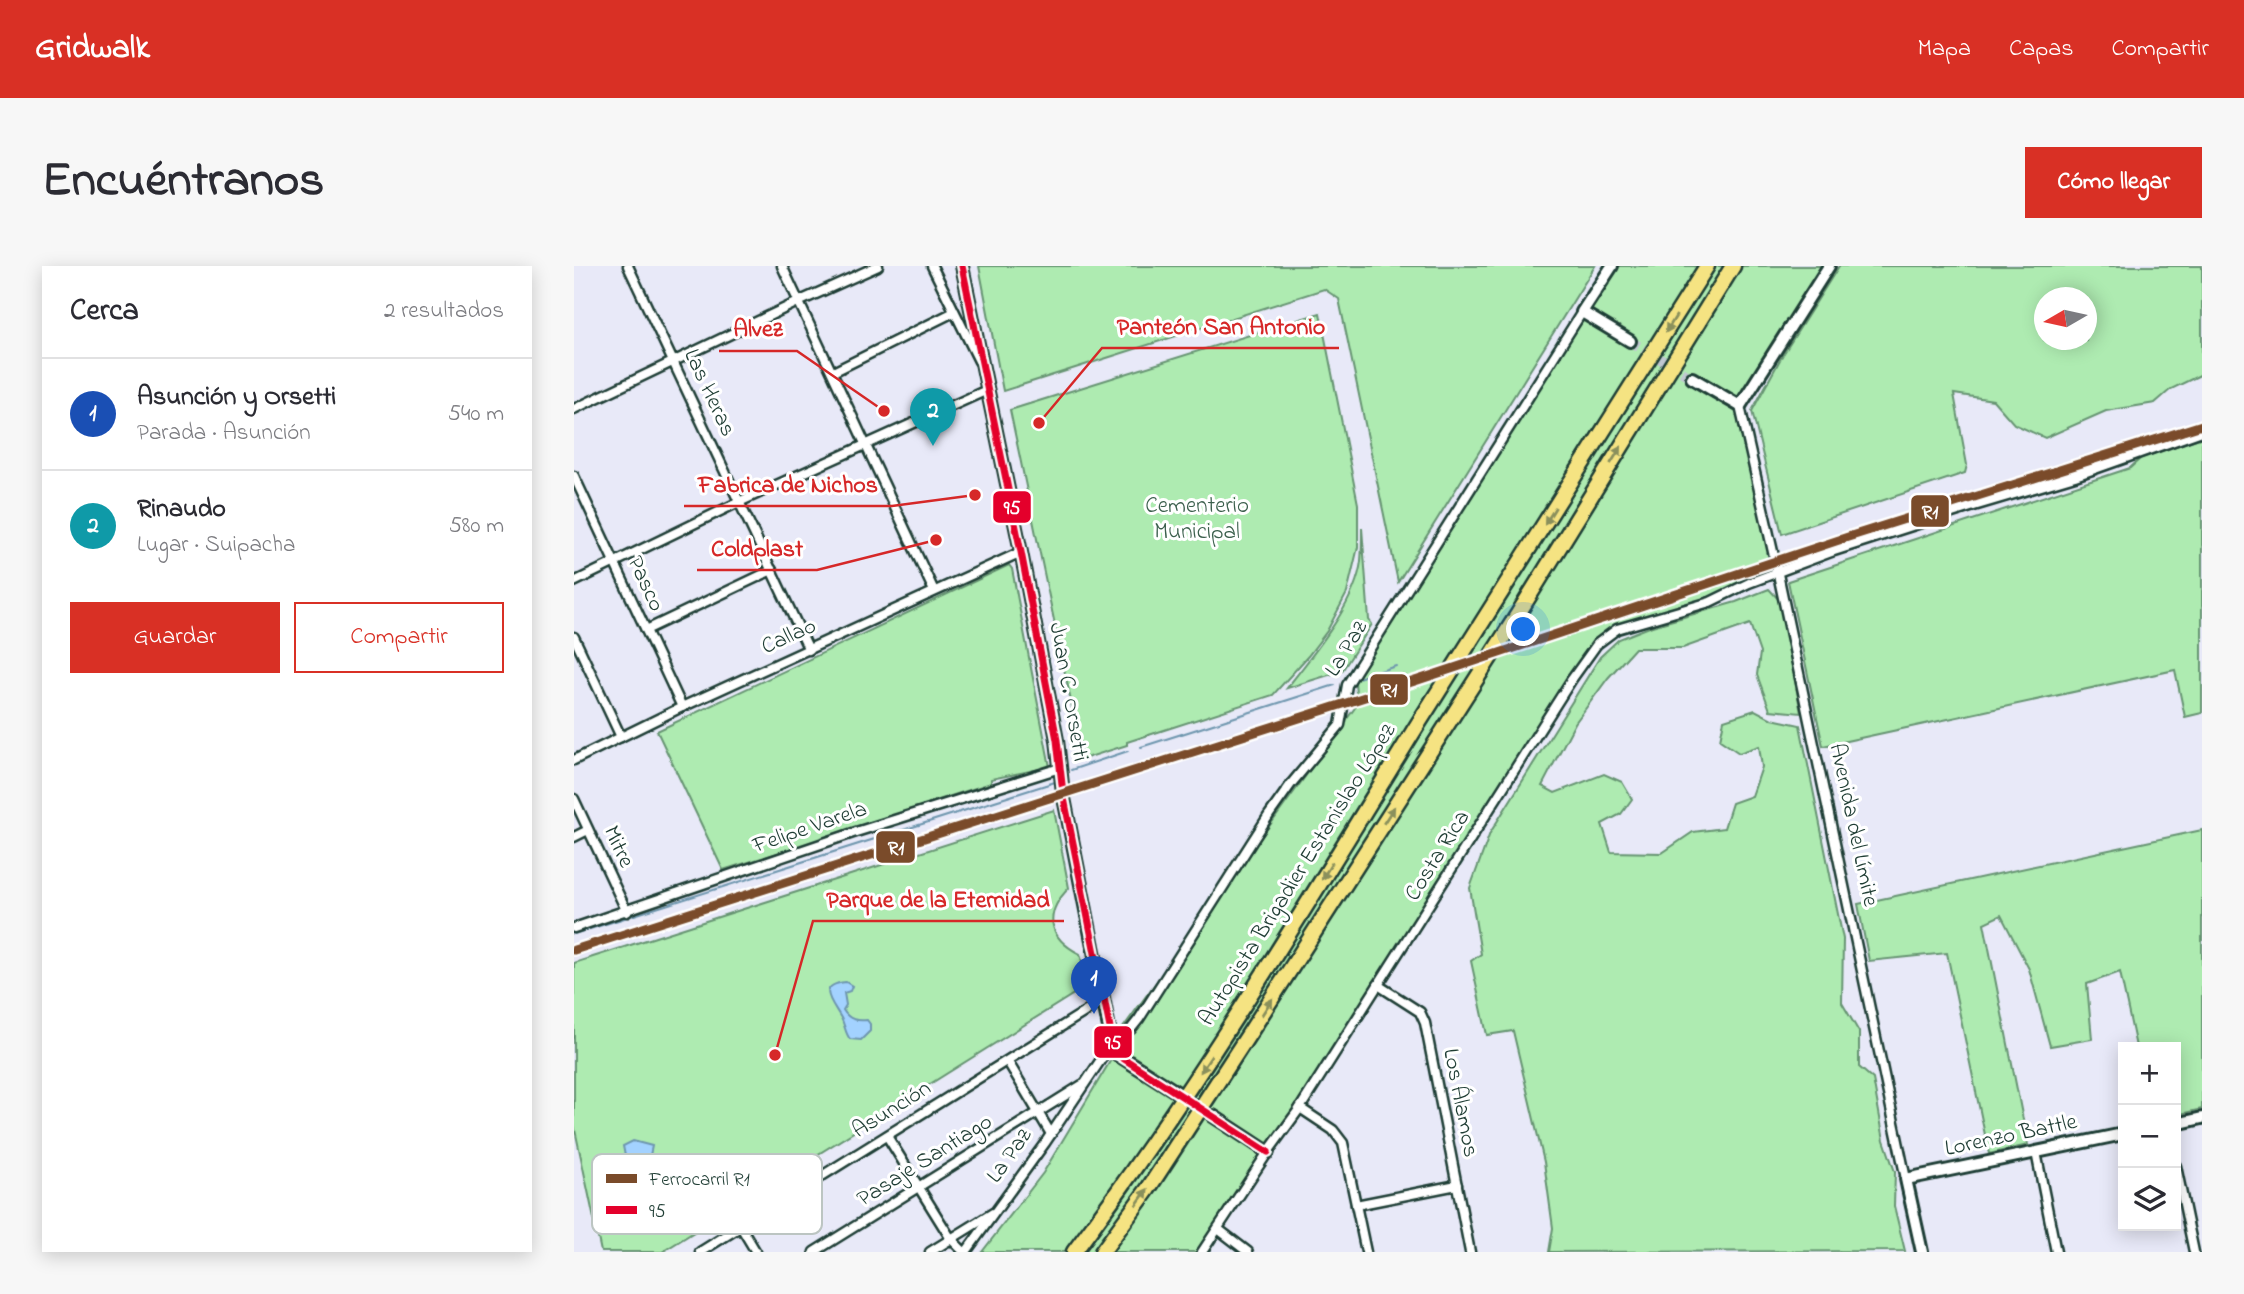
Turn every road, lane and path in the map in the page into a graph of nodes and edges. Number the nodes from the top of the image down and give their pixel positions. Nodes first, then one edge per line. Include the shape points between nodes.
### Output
1 (628, 266) edge
2 (782, 266) edge
3 (878, 266) edge
4 (932, 266) edge
5 (962, 266) edge
6 (1612, 266) edge
7 (1707, 266) edge
8 (1733, 266) edge
9 (1829, 266) edge
10 (798, 302) junction
11 (954, 312) junction
12 (1582, 312) junction
13 (1630, 341) tunnel mouth
14 (673, 361) junction
15 (984, 370) junction
16 (833, 372) junction
17 (1692, 378) tunnel mouth
18 (988, 390) junction
19 (1740, 407) junction
20 (574, 409) edge
21 (2202, 431) edge
22 (865, 446) junction
23 (574, 477) edge
24 (739, 502) junction
25 (1021, 552) junction
26 (614, 562) junction
27 (772, 570) junction
28 (1778, 574) junction
29 (574, 582) edge
30 (934, 591) junction
31 (646, 630) junction
32 (574, 637) edge
33 (809, 650) junction
34 (682, 707) junction
35 (621, 737) junction
36 (574, 760) edge
37 (1060, 768) junction
38 (574, 799) edge
39 (589, 830) junction
40 (574, 837) edge
41 (627, 912) junction
42 (574, 928) edge
43 (1378, 985) junction
44 (1104, 1000) junction
45 (1112, 1043) junction
46 (1008, 1062) junction
47 (1085, 1083) junction
48 (1178, 1093) tunnel mouth
49 (1300, 1108) junction
50 (1038, 1112) junction
51 (1213, 1116) tunnel mouth
52 (2202, 1118) edge
53 (2181, 1123) edge
54 (1051, 1134) junction
55 (2118, 1135) edge
56 (887, 1136) junction
57 (1268, 1152) junction
58 (2036, 1152) junction
59 (2176, 1168) edge
60 (822, 1177) edge
61 (1906, 1179) junction
62 (1457, 1185) junction
63 (919, 1187) junction
64 (1356, 1205) junction
65 (997, 1211) junction
66 (1218, 1229) junction
67 (730, 1234) edge
68 (745, 1234) edge
69 (951, 1239) junction
70 (700, 1252) edge
71 (756, 1252) edge
72 (814, 1252) edge
73 (930, 1252) edge
74 (965, 1252) edge
75 (1074, 1252) edge
76 (1102, 1252) edge
77 (1202, 1252) edge
78 (1248, 1252) edge
79 (1366, 1252) edge
80 (1470, 1252) edge
81 (1922, 1252) edge
82 (2056, 1252) edge
83 (2194, 1252) edge

1 - 14 street, Las Heras
2 - 10 street
3 - 10 street
4 - 11 street
5 - 15 street, Juan C. Orsetti
6 - 12 street, La Paz
7 -> 75 highway, Autopista Brigadier Estanislao López via 1230,1028
76 -> 8 highway, Autopista Brigadier Estanislao López via 1202,1107 1518,614
9 - 19 street
10 - 14 street
10 - 16 street
11 - 15 street
11 - 16 street
12 - 13 street
12 - 45 street, La Paz via 1347,685 1340,725 1276,805 1139,1019
14 - 20 street
14 - 24 street, Las Heras
15 - 18 street, Juan C. Orsetti
16 - 22 street
17 - 19 street
18 - 22 street
18 - 25 street, Juan C. Orsetti
19 - 28 street, Avenida del Límite
21 - 28 street, Costa Rica via 1858,543
22 - 24 street
22 - 30 street
23 - 26 street, Pasco
24 - 26 street
24 - 27 street, Las Heras
25 - 30 street, Callao
25 - 37 street, Juan C. Orsetti
26 - 29 street
26 - 31 street, Pasco
27 - 31 street
27 - 33 street, Las Heras
28 - 43 street, Costa Rica via 1710,602 1617,629 1597,644
28 - 61 street, Avenida del Límite
30 - 33 street, Callao
31 - 34 street, Pasco
32 - 35 street
33 - 34 street, Callao
34 - 35 street, Callao
35 - 36 street, Callao
37 - 41 street, Felipe Varela via 856,832
37 - 44 street, Juan C. Orsetti
38 - 39 street, Mitre
39 - 40 street
39 - 41 street, Mitre
41 - 42 street, Felipe Varela
43 - 49 street, Costa Rica
43 - 62 street, Los Álamos via 1420,1012 1425,1023
44 - 45 street, Juan C. Orsetti
44 - 46 street, Asunción
45 - 47 street, Pasaje Santiago
45 - 48 street via 1115,1053
46 - 50 street
46 - 56 street, Asunción
47 - 50 street, Pasaje Santiago
47 - 54 street, La Paz
49 - 57 street, Costa Rica
49 - 64 street via 1333,1130 1343,1143
50 - 54 street
50 - 63 street, Pasaje Santiago
51 - 57 street
52 - 53 street
54 - 65 street, La Paz
55 - 58 street, Lorenzo Battle
56 - 60 street, Asunción
56 - 63 street
57 - 66 street, Costa Rica
58 - 61 street, Lorenzo Battle
58 - 82 street
59 - 83 street
61 - 81 street, Avenida del Límite
62 - 64 street
62 - 80 street, Los Álamos
63 - 69 street
63 - 72 street, Pasaje Santiago
64 - 79 street
65 - 69 street
65 - 74 street, La Paz
66 - 77 street, Costa Rica
66 - 78 street
67 - 70 street, Asunción
68 - 71 street
69 - 73 street
69 - 74 street

